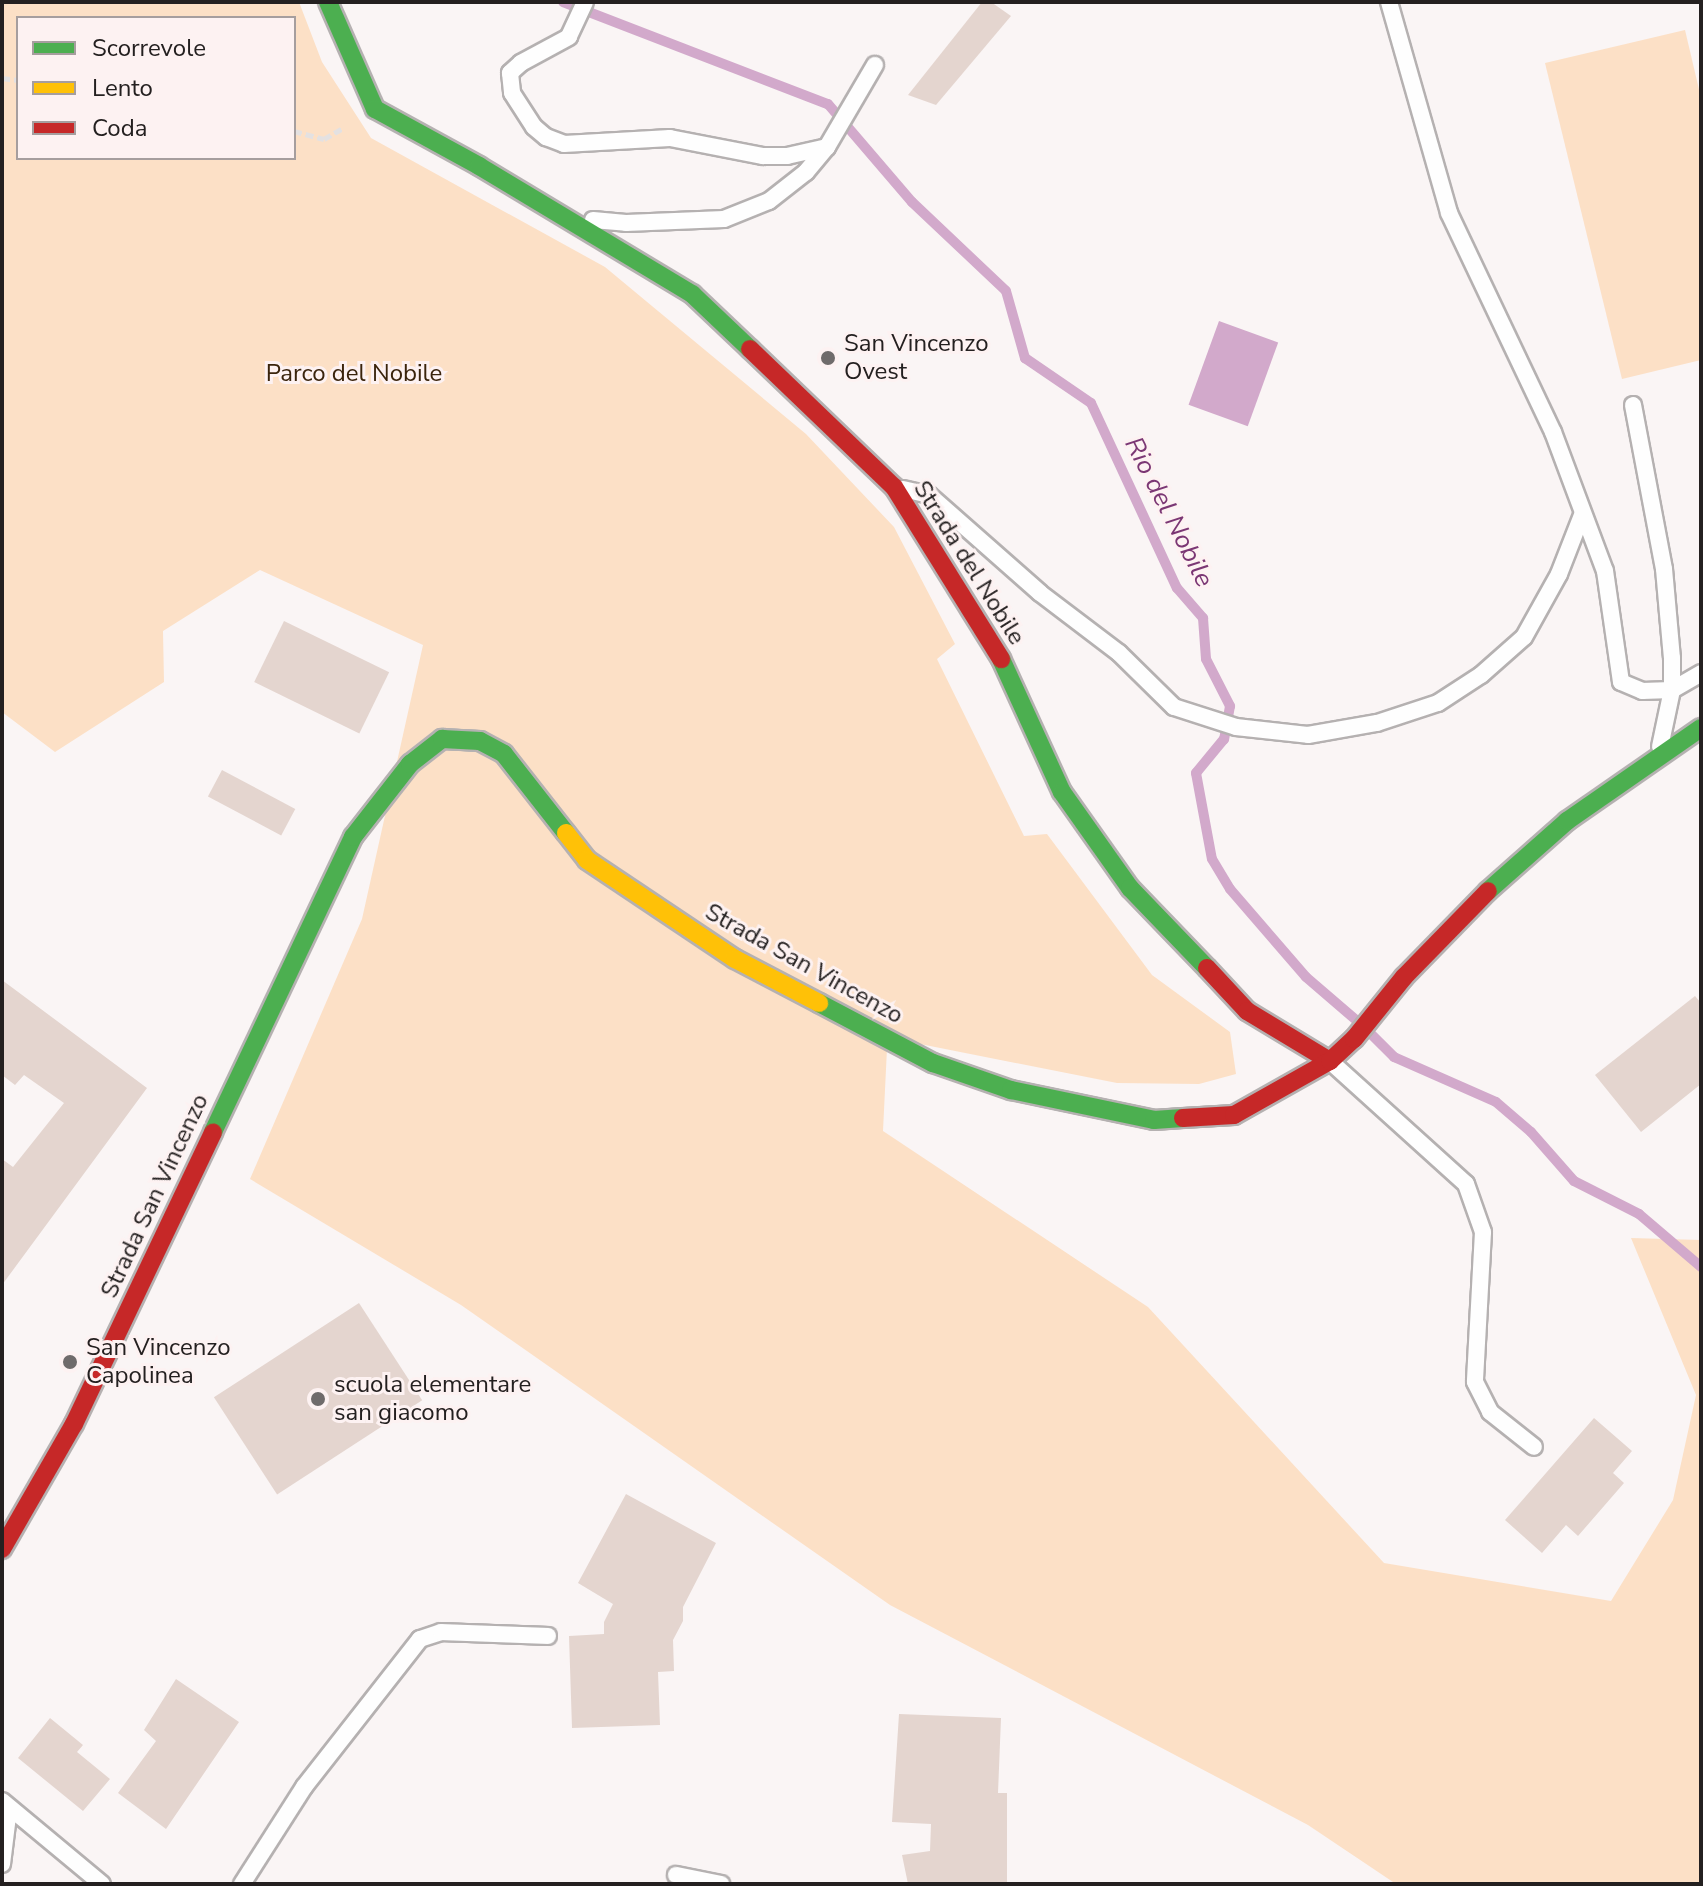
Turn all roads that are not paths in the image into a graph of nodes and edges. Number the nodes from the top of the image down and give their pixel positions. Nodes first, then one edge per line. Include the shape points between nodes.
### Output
1 (328, 2) edge
2 (1389, 2) edge
3 (582, 9) edge
4 (875, 65) dead end
5 (827, 147) junction
6 (564, 217) junction
7 (1633, 405) dead end
8 (894, 487) junction
9 (1582, 515) junction
10 (1701, 673) edge
11 (1672, 690) junction
12 (1701, 728) edge
13 (1655, 762) junction
14 (1330, 1061) junction
15 (1534, 1447) dead end
16 (2, 1549) edge
17 (548, 1636) dead end
18 (6, 1804) edge
19 (2, 1864) edge
20 (676, 1875) dead end
21 (102, 1884) edge
22 (242, 1884) edge
23 (721, 1884) edge

1 - 6 street, Strada del Nobile via 375,109
2 - 9 lane via 1449,213 1553,432
3 - 5 lane via 569,37 510,73 512,93 546,137 564,144 670,138 763,156
4 - 5 lane
5 - 6 lane via 769,201 724,219 626,223
6 - 8 street, Strada del Nobile via 692,294
7 - 11 lane via 1664,569
8 - 9 lane via 929,495 1040,593 1119,653 1174,707 1228,725 1308,735 1377,723 1438,703 1481,675 1524,637 1559,574
8 - 14 street, Strada del Nobile via 999,654 1062,792 1130,888 1247,1011
9 - 11 lane via 1605,571 1621,682 1642,691
10 - 11 lane
11 - 13 lane
12 - 13 street, Strada San Vincenzo
13 - 14 street, Strada San Vincenzo via 1567,821 1467,910
14 - 15 lane via 1466,1184 1483,1232 1475,1382 1490,1412
14 - 16 street, Strada San Vincenzo via 1234,1115 1154,1120 1011,1090 933,1063 735,959 587,860 504,754 480,741 442,739 410,764 353,837 74,1424
17 - 22 lane via 441,1632 420,1639 304,1787
18 - 19 lane
18 - 21 lane
20 - 23 lane

